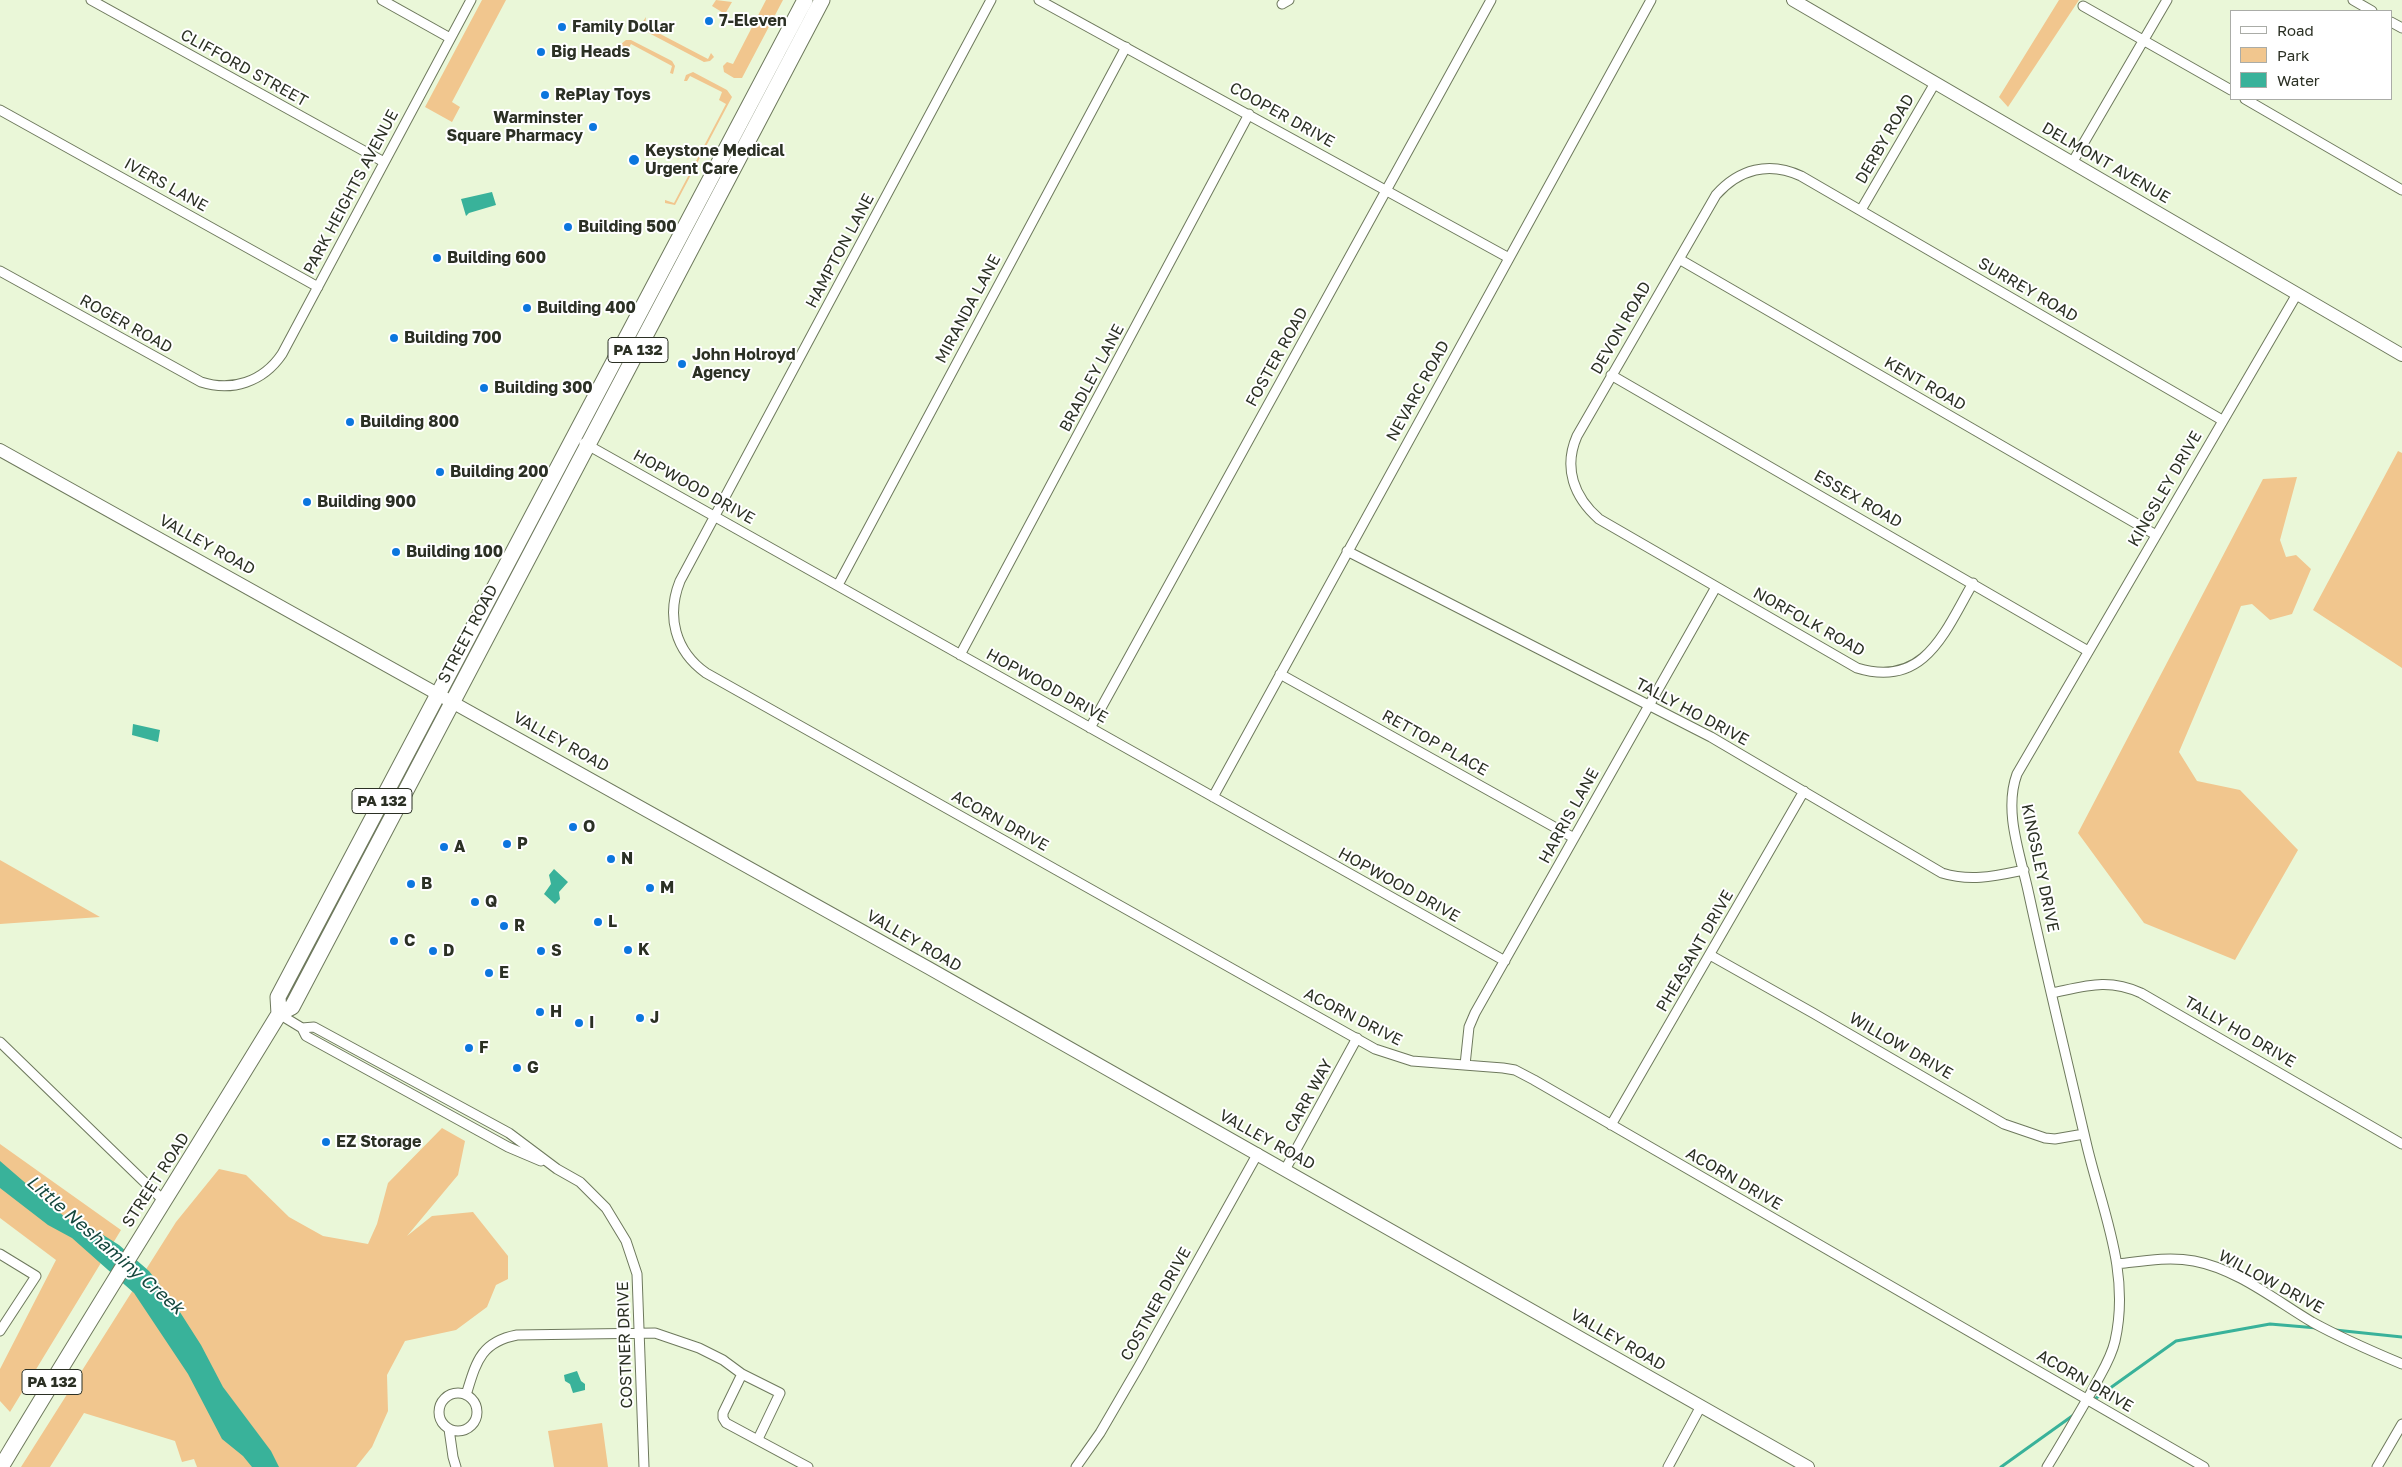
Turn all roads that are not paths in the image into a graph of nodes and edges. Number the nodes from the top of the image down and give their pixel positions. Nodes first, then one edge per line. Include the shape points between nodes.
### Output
1 (91, 0) edge
2 (382, 0) edge
3 (470, 0) edge
4 (805, 0) edge
5 (822, 0) edge
6 (991, 0) edge
7 (1039, 0) edge
8 (1490, 0) edge
9 (1650, 0) edge
10 (1793, 0) edge
11 (2167, 0) edge
12 (2353, 0) edge
13 (2083, 6) dead end
14 (2370, 10) edge
15 (450, 38) junction
16 (2144, 40) junction
17 (1126, 47) junction
18 (1935, 83) junction
19 (2230, 89) edge
20 (2247, 100) edge
21 (0, 110) edge
22 (1249, 114) junction
23 (384, 162) junction
24 (2072, 163) junction
25 (1818, 185) joint
26 (1386, 190) junction
27 (2402, 190) edge
28 (1861, 210) junction
29 (1509, 258) junction
30 (1678, 259) junction
31 (0, 271) edge
32 (318, 287) junction
33 (2297, 294) junction
34 (2402, 355) edge
35 (1612, 374) junction
36 (243, 384) joint
37 (2222, 420) junction
38 (574, 436) junction
39 (588, 445) junction
40 (0, 450) edge
41 (715, 517) junction
42 (2156, 535) junction
43 (1347, 551) junction
44 (1658, 553) joint
45 (1973, 583) junction
46 (838, 586) junction
47 (1716, 587) junction
48 (2088, 651) junction
49 (960, 655) junction
50 (1280, 674) junction
51 (439, 692) junction
52 (454, 700) junction
53 (1648, 706) junction
54 (1090, 728) junction
55 (1804, 791) junction
56 (1212, 797) junction
57 (1574, 838) junction
58 (2024, 870) junction
59 (1710, 956) junction
60 (1505, 961) junction
61 (2052, 993) junction
62 (279, 1014) junction
63 (302, 1028) junction
64 (1357, 1038) junction
65 (0, 1042) edge
66 (1464, 1065) junction
67 (1611, 1126) junction
68 (2084, 1134) junction
69 (2402, 1144) edge
70 (1258, 1153) junction
71 (553, 1166) junction
72 (1286, 1168) junction
73 (164, 1201) junction
74 (0, 1254) edge
75 (2118, 1264) junction
76 (0, 1331) edge
77 (640, 1332) junction
78 (2402, 1364) edge
79 (742, 1374) junction
80 (466, 1395) junction
81 (2087, 1400) junction
82 (1701, 1406) junction
83 (2402, 1424) edge
84 (450, 1429) junction
85 (758, 1439) junction
86 (1, 1467) edge
87 (456, 1467) edge
88 (644, 1467) edge
89 (808, 1467) edge
90 (1076, 1467) edge
91 (1668, 1467) edge
92 (1808, 1467) edge
93 (2047, 1467) edge
94 (2204, 1467) edge
95 (2377, 1467) edge

1 - 23 street, CLIFFORD STREET
2 - 15 street
3 - 15 street, PARK HEIGHTS AVENUE
4 - 38 main road, STREET ROAD / PA 132
5 - 39 main road, STREET ROAD / PA 132
6 - 41 street, HAMPTON LANE
7 - 17 street, COOPER DRIVE
8 - 26 street, FOSTER ROAD
9 - 29 street, NEVARC ROAD
10 - 18 street, DELMONT AVENUE
11 - 16 street
12 - 14 street
13 - 16 street
15 - 23 street, PARK HEIGHTS AVENUE
16 - 19 street
16 - 24 street
17 - 22 street, COOPER DRIVE
17 - 46 street, MIRANDA LANE
18 - 24 street, DELMONT AVENUE
18 - 28 street, DERBY ROAD
20 - 27 street
21 - 32 street, IVERS LANE
22 - 26 street, COOPER DRIVE
22 - 49 street, BRADLEY LANE
23 - 32 street, PARK HEIGHTS AVENUE
24 - 33 street, DELMONT AVENUE
25 - 28 street, SURREY ROAD
25 - 30 street, DEVON ROAD via 1780,168 1756,169 1735,177 1716,195
26 - 29 street, COOPER DRIVE
26 - 54 street, FOSTER ROAD
28 - 37 street, SURREY ROAD
29 - 43 street, NEVARC ROAD
30 - 35 street, DEVON ROAD
30 - 42 street, KENT ROAD
31 - 36 street, ROGER ROAD via 201,382 222,387
32 - 36 street, PARK HEIGHTS AVENUE via 277,361 260,376
33 - 34 street, DELMONT AVENUE
33 - 37 street, KINGSLEY DRIVE
35 - 44 street, DEVON ROAD via 1574,442 1571,476 1575,490 1588,509
35 - 45 street, ESSEX ROAD
37 - 42 street, KINGSLEY DRIVE
38 - 39 street, HOPWOOD DRIVE
38 - 51 main road, STREET ROAD / PA 132
39 - 41 street, HOPWOOD DRIVE
39 - 52 main road, STREET ROAD / PA 132
40 - 51 street, VALLEY ROAD
41 - 46 street, HOPWOOD DRIVE
41 - 64 street, ACORN DRIVE via 680,581 674,601 674,625 678,639 698,667
42 - 48 street, KINGSLEY DRIVE
43 - 50 street, NEVARC ROAD
43 - 53 street, TALLY HO DRIVE
44 - 47 street, NORFOLK ROAD
45 - 47 street, NORFOLK ROAD via 1926,657 1902,670 1884,673 1857,668
45 - 48 street, ESSEX ROAD
46 - 49 street, HOPWOOD DRIVE
47 - 53 street, HARRIS LANE
48 - 58 street, KINGSLEY DRIVE via 2014,783 2011,812
49 - 54 street, HOPWOOD DRIVE
50 - 56 street, NEVARC ROAD
50 - 57 street, RETTOP PLACE
51 - 52 street, VALLEY ROAD
51 - 62 main road, STREET ROAD / PA 132 via 278,997
52 - 62 main road, STREET ROAD / PA 132 via 292,1007
52 - 70 street, VALLEY ROAD
53 - 55 street, TALLY HO DRIVE
53 - 57 street, HARRIS LANE
54 - 56 street, HOPWOOD DRIVE
55 - 58 street, TALLY HO DRIVE via 1942,873 1977,879
55 - 59 street, PHEASANT DRIVE
56 - 60 street, HOPWOOD DRIVE
57 - 60 street, HARRIS LANE
58 - 61 street, KINGSLEY DRIVE
59 - 67 street, PHEASANT DRIVE
59 - 68 street, WILLOW DRIVE via 2009,1127 2045,1138
60 - 66 street, HARRIS LANE via 1469,1027
61 - 68 street, KINGSLEY DRIVE
61 - 69 street, TALLY HO DRIVE via 2092,984 2127,986
62 - 63 street, COSTNER DRIVE
62 - 73 main road, STREET ROAD / PA 132
63 - 71 street, COSTNER DRIVE via 306,1036 462,1122
63 - 71 street, COSTNER DRIVE via 314,1027 510,1133
64 - 66 street, ACORN DRIVE via 1397,1057
64 - 72 street, CARR WAY
65 - 73 street
66 - 67 street, ACORN DRIVE via 1515,1070
67 - 81 street, ACORN DRIVE
68 - 75 street, KINGSLEY DRIVE
70 - 72 street, VALLEY ROAD
70 - 90 street, COSTNER DRIVE via 1135,1373
71 - 77 street, COSTNER DRIVE via 580,1182 599,1201 626,1241 637,1274
72 - 82 street, VALLEY ROAD
73 - 86 main road, STREET ROAD / PA 132
74 - 76 street via 36,1276
75 - 78 street, WILLOW DRIVE via 2171,1259 2202,1262 2227,1272 2312,1322
75 - 81 street, KINGSLEY DRIVE via 2120,1301 2115,1341
77 - 79 street via 668,1336 699,1348
77 - 80 street via 504,1337 482,1352
77 - 88 street, COSTNER DRIVE
79 - 85 street via 723,1418 726,1423
79 - 85 street via 780,1392
80 - 84 street via 473,1401 476,1417 466,1429
80 - 84 street via 450,1395 439,1408 443,1424
81 - 93 street, KINGSLEY DRIVE
81 - 94 street, ACORN DRIVE
82 - 91 street
82 - 92 street, VALLEY ROAD
83 - 95 street
84 - 87 street
85 - 89 street

